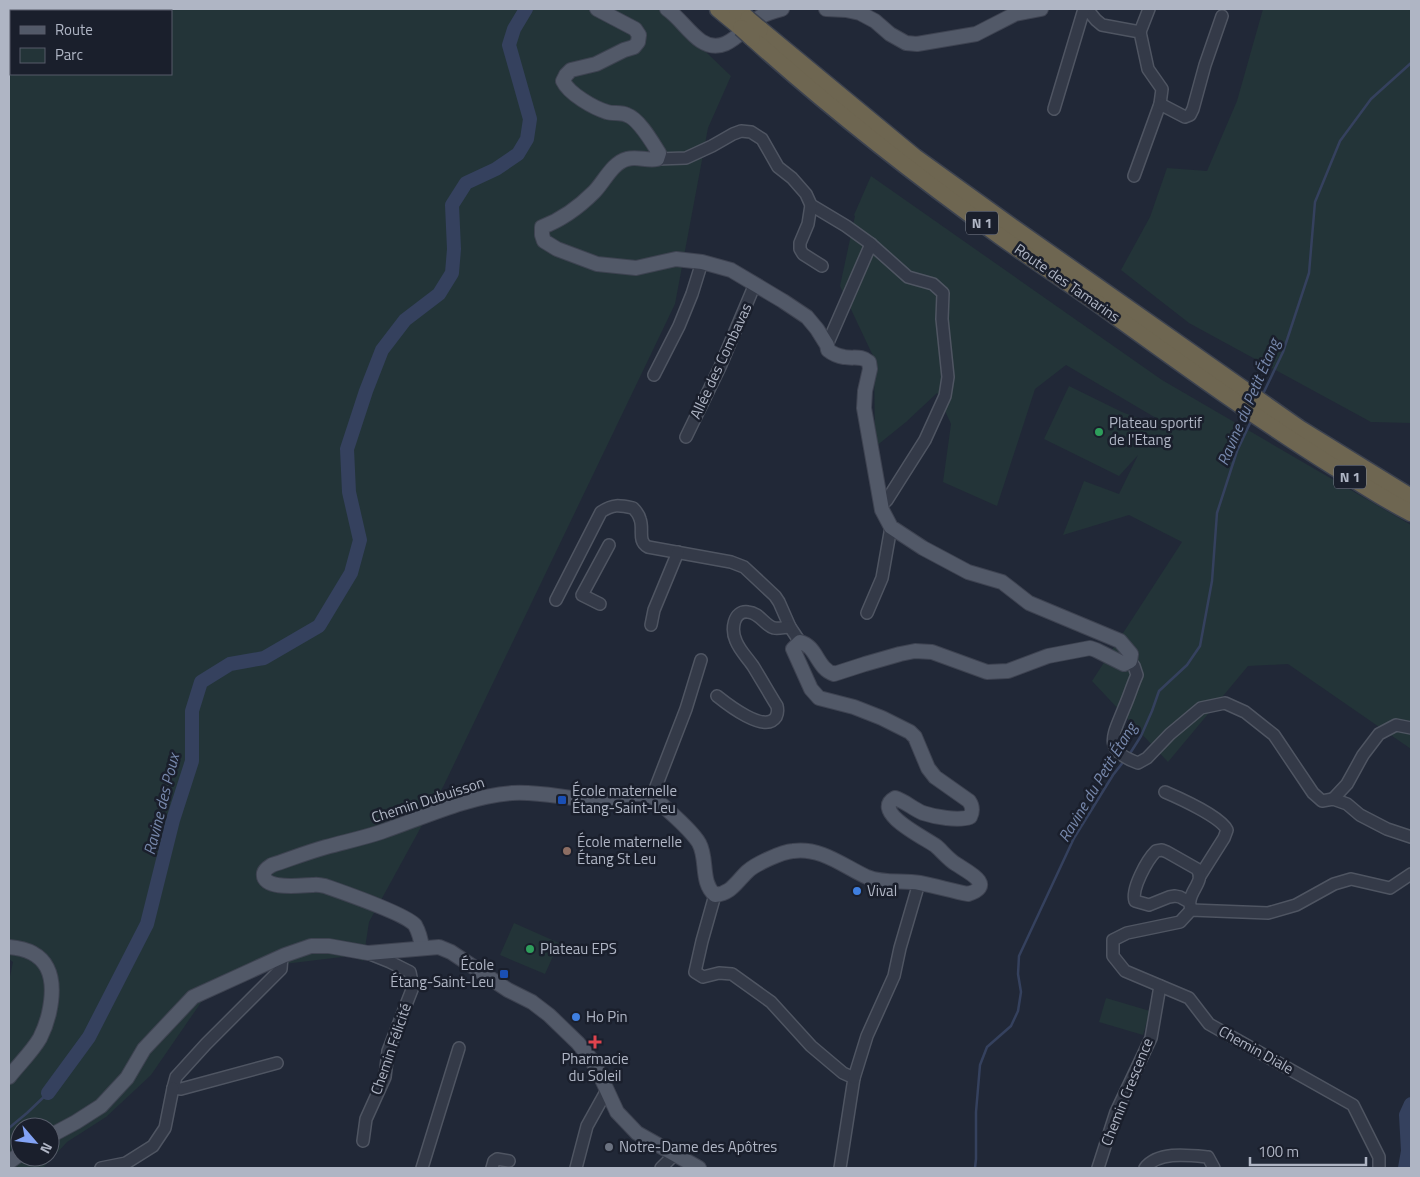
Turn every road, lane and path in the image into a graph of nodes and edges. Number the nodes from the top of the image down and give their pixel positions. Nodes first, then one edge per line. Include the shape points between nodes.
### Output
1 (597, 9) edge
2 (667, 9) edge
3 (718, 9) edge
4 (782, 9) edge
5 (826, 9) edge
6 (1042, 9) edge
7 (1085, 9) edge
8 (1149, 9) edge
9 (1222, 16) dead end
10 (748, 25) edge
11 (1140, 32) junction
12 (1160, 104) junction
13 (1054, 109) dead end
14 (657, 160) junction
15 (1134, 176) dead end
16 (811, 205) junction
17 (872, 244) junction
18 (702, 262) junction
19 (822, 266) dead end
20 (756, 284) junction
21 (827, 344) junction
22 (654, 375) dead end
23 (1294, 434) junction
24 (686, 437) dead end
25 (1411, 496) edge
26 (881, 506) junction
27 (1411, 514) edge
28 (891, 527) junction
29 (609, 544) dead end
30 (581, 549) junction
31 (678, 552) junction
32 (601, 560) junction
33 (556, 600) dead end
34 (600, 604) dead end
35 (866, 613) dead end
36 (651, 625) dead end
37 (790, 627) junction
38 (800, 642) junction
39 (701, 660) dead end
40 (1130, 661) junction
41 (717, 696) dead end
42 (1411, 728) edge
43 (1165, 792) dead end
44 (652, 796) junction
45 (1333, 799) junction
46 (1411, 837) edge
47 (1411, 874) edge
48 (1200, 876) junction
49 (919, 883) junction
50 (715, 895) junction
51 (1190, 906) junction
52 (9, 946) edge
53 (422, 948) junction
54 (368, 953) junction
55 (282, 956) junction
56 (1160, 986) junction
57 (459, 1048) dead end
58 (276, 1063) dead end
59 (9, 1077) edge
60 (854, 1078) junction
61 (173, 1088) junction
62 (606, 1090) junction
63 (60, 1131) edge
64 (363, 1141) dead end
65 (674, 1154) junction
66 (509, 1161) dead end
67 (101, 1168) edge
68 (422, 1168) edge
69 (492, 1168) edge
70 (576, 1168) edge
71 (661, 1168) edge
72 (699, 1168) edge
73 (840, 1168) edge
74 (1098, 1168) edge
75 (1145, 1168) edge
76 (1214, 1168) edge
77 (1380, 1168) edge

1 - 14 main road via 635,29 639,35 638,42 634,47 596,64 571,70 563,81 570,91 589,103 608,112 627,115 637,122 659,153
2 - 10 main road via 701,41 710,45 721,46
3 - 10 highway, Route des Tamarins / N 1
4 - 10 main road
5 - 6 main road via 860,13 906,43 916,44 976,34 1015,14
7 - 11 street via 1102,25
7 - 13 street
8 - 11 street
9 - 12 street via 1190,115 1185,117
10 - 23 highway, Route des Tamarins / N 1 via 915,157
11 - 12 street via 1148,69 1162,89
12 - 15 street
14 - 16 street via 686,158 733,134 752,132 762,139 778,167 806,194
14 - 18 main road via 625,159 583,202 554,223 542,227 544,241 597,264 636,268 676,259
16 - 17 street
16 - 19 street via 800,248 803,254
17 - 21 street
17 - 26 street via 908,278 933,284 943,293 942,319 948,377 945,396 925,440
18 - 20 main road via 731,270
18 - 22 street via 679,326
20 - 21 main road via 807,317
20 - 24 street, Allée des Combavas
21 - 26 main road via 828,350 835,355 860,357 869,362 864,408
23 - 25 highway, Route des Tamarins / N 1
23 - 27 highway, Route des Tamarins / N 1
26 - 28 main road
28 - 35 street via 882,578
28 - 40 main road via 968,572 1002,582 1029,603 1120,641 1131,654
29 - 32 street
30 - 31 street via 601,512 614,505 636,511 642,528 642,541 648,547
30 - 32 street
30 - 33 street
31 - 36 street
31 - 37 street via 744,567 775,596
32 - 34 street via 582,595
37 - 38 street
37 - 41 street via 772,627 748,612 737,616 734,625 740,650 777,706 778,713 773,721 761,722
38 - 40 main road via 805,643 822,666 834,674 916,651 932,652 987,672 1008,671 1048,656 1090,648 1124,664
38 - 49 main road via 792,649 811,689 819,698 882,718 910,732 934,777 973,806 970,817 963,819 922,813 899,799 891,801 890,811 894,818 935,845 980,883 975,892 968,894
39 - 44 street
40 - 45 street via 1136,675 1114,731 1113,742 1124,758 1138,763 1201,708 1225,703 1245,712 1274,735 1322,801
42 - 45 street via 1396,725 1379,734
43 - 48 street via 1196,807 1227,830
44 - 50 main road via 700,844 706,883
44 - 53 main road, Chemin Dubuisson via 638,794 594,800 536,793 494,795 380,833 315,850 272,865 264,872 268,882 274,885 325,886 403,917 415,925
45 - 46 street via 1387,829
47 - 51 street via 1390,888 1351,879 1334,884 1296,905 1268,912
48 - 51 street
48 - 51 street via 1197,869 1167,852 1156,851 1148,861 1133,896 1135,901 1148,905 1169,896 1180,897
49 - 50 main road via 880,881 819,852 793,851 777,855 749,870 730,889
49 - 60 street via 894,976 867,1036
50 - 60 street via 695,972 703,977 732,974 771,1002 811,1046 843,1073
51 - 56 street, Chemin Diale via 1180,922 1113,940 1113,956 1126,971
52 - 59 main road via 31,952 42,960 51,974 53,987 45,1028
53 - 54 main road
53 - 62 main road via 439,947 451,952 532,1002 578,1043 600,1075
54 - 55 main road via 311,946
54 - 64 street, Chemin Félicité via 410,972 413,987 388,1051 385,1077 366,1119
55 - 61 street via 281,970 206,1044 176,1077
55 - 63 main road via 193,997 144,1049 127,1078 101,1106
56 - 74 street, Chemin Crescence via 1150,1038 1116,1112
56 - 77 street, Chemin Diale via 1189,998 1209,1024 1353,1105
57 - 68 street
58 - 61 street via 181,1089
60 - 73 street
61 - 67 street via 165,1128 153,1146 126,1163
62 - 65 main road via 617,1112 630,1127
62 - 70 street via 588,1126
65 - 71 street
65 - 72 main road
66 - 69 street via 497,1159
75 - 76 street via 1156,1159 1188,1155 1208,1157

